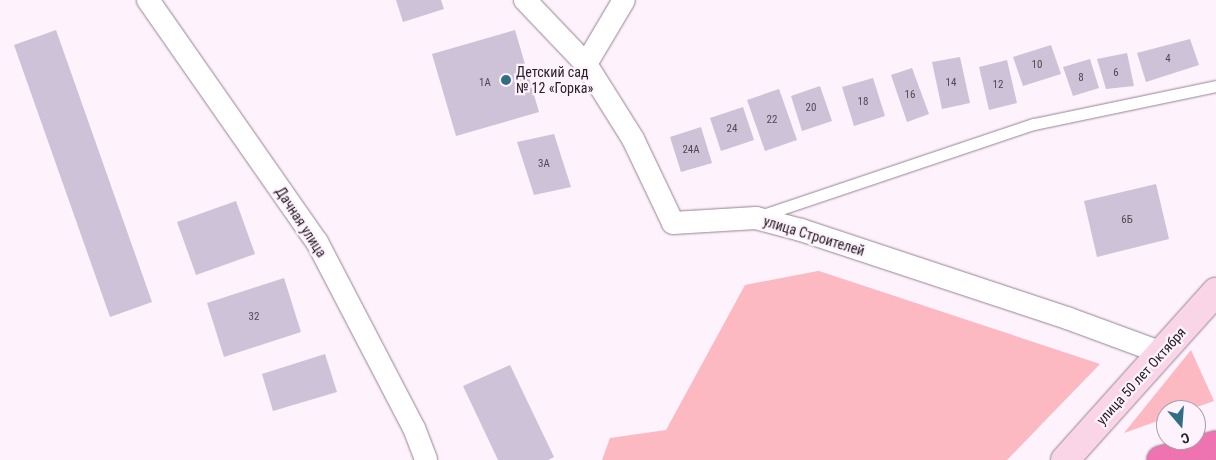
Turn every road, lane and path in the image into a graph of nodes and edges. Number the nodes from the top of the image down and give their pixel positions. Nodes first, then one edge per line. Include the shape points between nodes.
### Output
1 (148, 0) edge
2 (525, 0) edge
3 (624, 0) edge
4 (586, 64) junction
5 (1216, 86) edge
6 (756, 218) junction
7 (1216, 292) edge
8 (1162, 353) junction
9 (1216, 445) edge
10 (426, 460) edge
11 (1065, 460) edge
12 (1161, 460) edge

1 - 10 street, Дачная улица via 317,242 414,428
2 - 4 street, улица Строителей
3 - 4 street
4 - 6 street, улица Строителей via 633,139 673,223
5 - 6 lane via 1034,124
6 - 8 street, улица Строителей via 1067,318
7 - 8 main road, улица 50 лет Октября
8 - 11 main road, улица 50 лет Октября
9 - 12 highway

